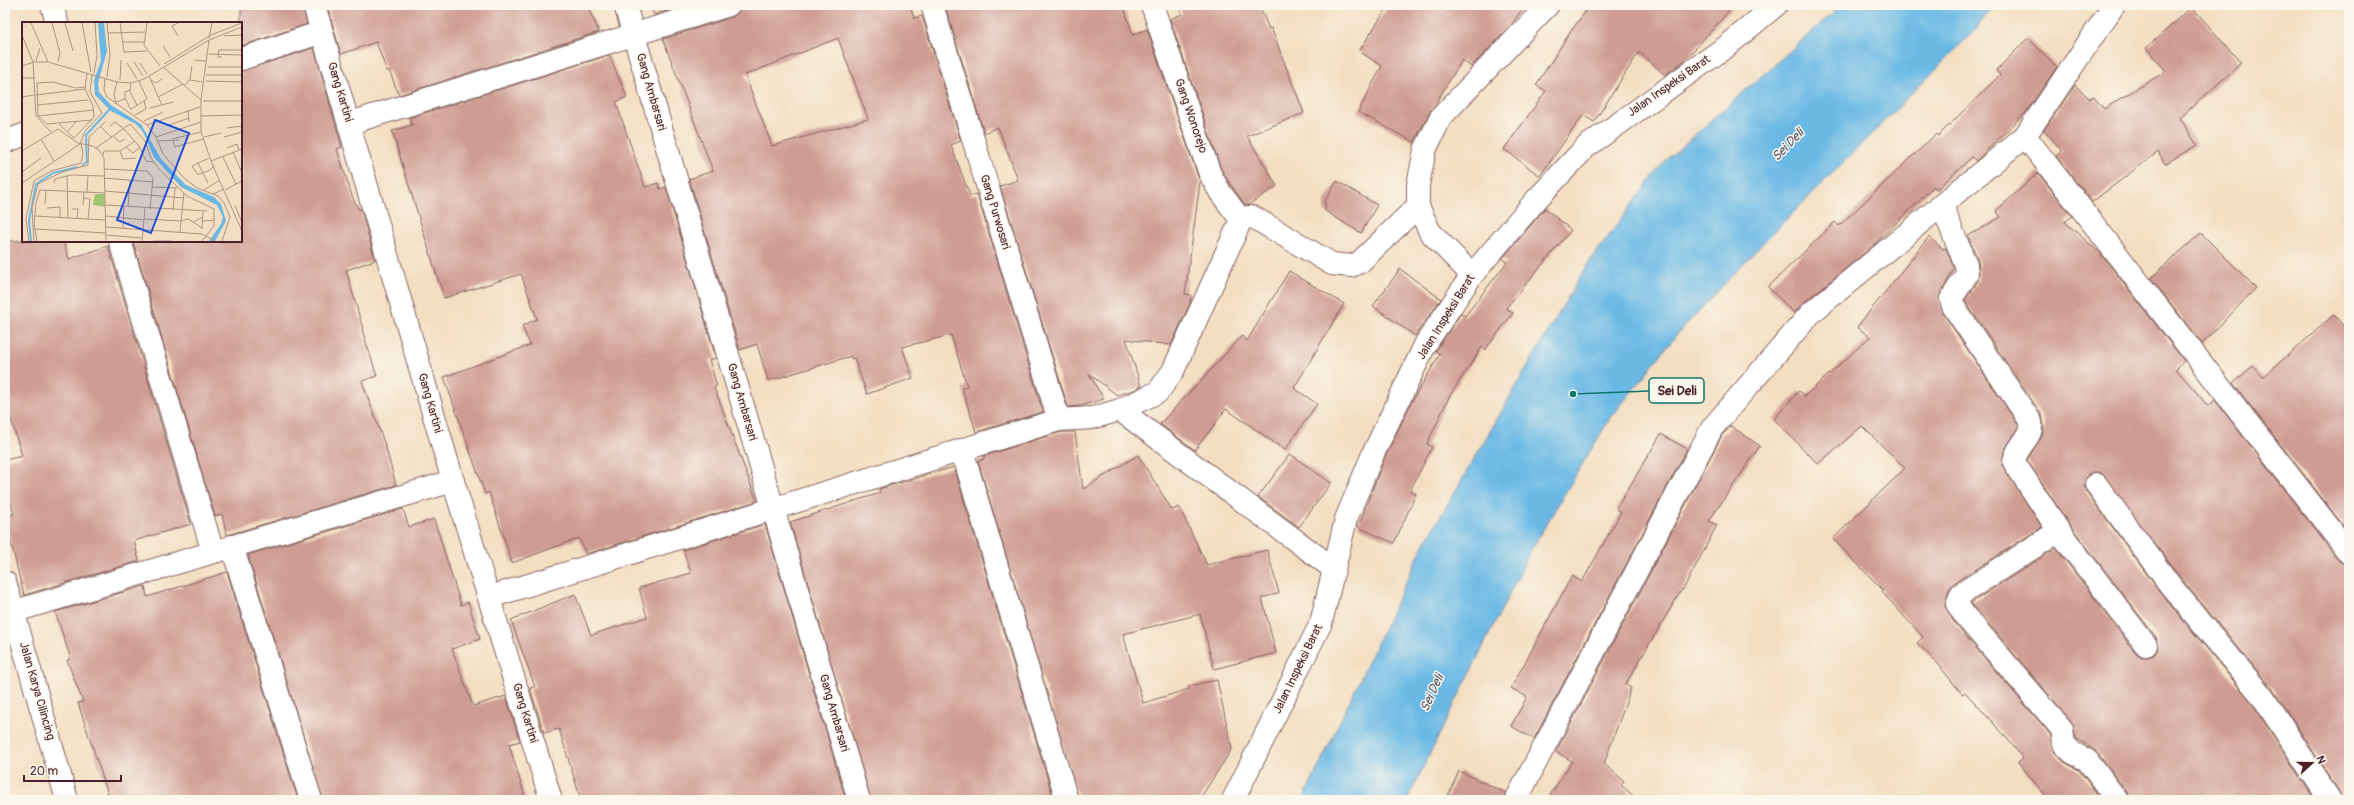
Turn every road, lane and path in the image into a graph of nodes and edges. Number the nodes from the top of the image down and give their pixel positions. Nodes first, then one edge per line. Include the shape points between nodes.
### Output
1 (52, 5) edge
2 (314, 5) edge
3 (625, 5) edge
4 (728, 5) edge
5 (932, 5) edge
6 (1152, 5) edge
7 (1548, 5) edge
8 (1776, 5) edge
9 (2114, 5) edge
10 (57, 22) edge
11 (322, 32) junction
12 (634, 34) junction
13 (242, 59) edge
14 (350, 123) junction
15 (22, 135) edge
16 (2025, 136) junction
17 (5, 142) edge
18 (1418, 206) junction
19 (1942, 206) junction
20 (1241, 220) junction
21 (120, 242) edge
22 (1472, 275) junction
23 (1120, 410) junction
24 (1059, 420) junction
25 (962, 450) junction
26 (453, 481) junction
27 (2096, 484) dead end
28 (774, 508) junction
29 (2059, 531) junction
30 (222, 549) junction
31 (2349, 553) edge
32 (1334, 569) junction
33 (5, 582) edge
34 (490, 597) junction
35 (10, 613) edge
36 (2146, 645) dead end
37 (67, 800) edge
38 (311, 800) edge
39 (551, 800) edge
40 (859, 800) edge
41 (1067, 800) edge
42 (1233, 800) edge
43 (1516, 800) edge
44 (2117, 800) edge
45 (2330, 800) edge

1 - 10 street
2 - 11 street, Gang Kartini
3 - 12 street, Gang Ambarsari
4 - 12 street
5 - 24 street, Gang Purwosari
6 - 20 street, Gang Wonorejo via 1210,174
7 - 18 street via 1441,117 1425,150 1418,185
8 - 22 street, Jalan Inspeksi Barat via 1727,46 1586,147 1536,200
9 - 16 street
11 - 13 street
11 - 14 street, Gang Kartini
12 - 14 street
12 - 28 street, Gang Ambarsari
14 - 26 street, Gang Kartini
15 - 17 street
16 - 19 street
16 - 31 street
18 - 20 street via 1360,262 1351,266 1332,264 1253,217
18 - 22 street via 1430,232
19 - 29 street via 1966,265 1967,274 1951,298 1953,306 2031,422 2032,430 2014,456 2014,462
19 - 43 street via 1811,314 1712,428
20 - 23 street via 1173,371 1154,394
21 - 30 street
22 - 32 street, Jalan Inspeksi Barat via 1426,343 1373,454 1346,519
23 - 24 street via 1092,418
23 - 32 street
24 - 25 street
25 - 28 street
25 - 41 street
26 - 30 street
26 - 34 street, Gang Kartini
27 - 45 street via 2170,586 2262,696
28 - 34 street
28 - 40 street, Gang Ambarsari
29 - 36 street
29 - 44 street via 1961,594 1957,604 2062,729 2064,744 2073,753 2087,760
30 - 35 street
30 - 38 street
32 - 42 street, Jalan Inspeksi Barat via 1321,623
33 - 35 street, Jalan Karya Cilincing
34 - 39 street, Gang Kartini
35 - 37 street, Jalan Karya Cilincing

